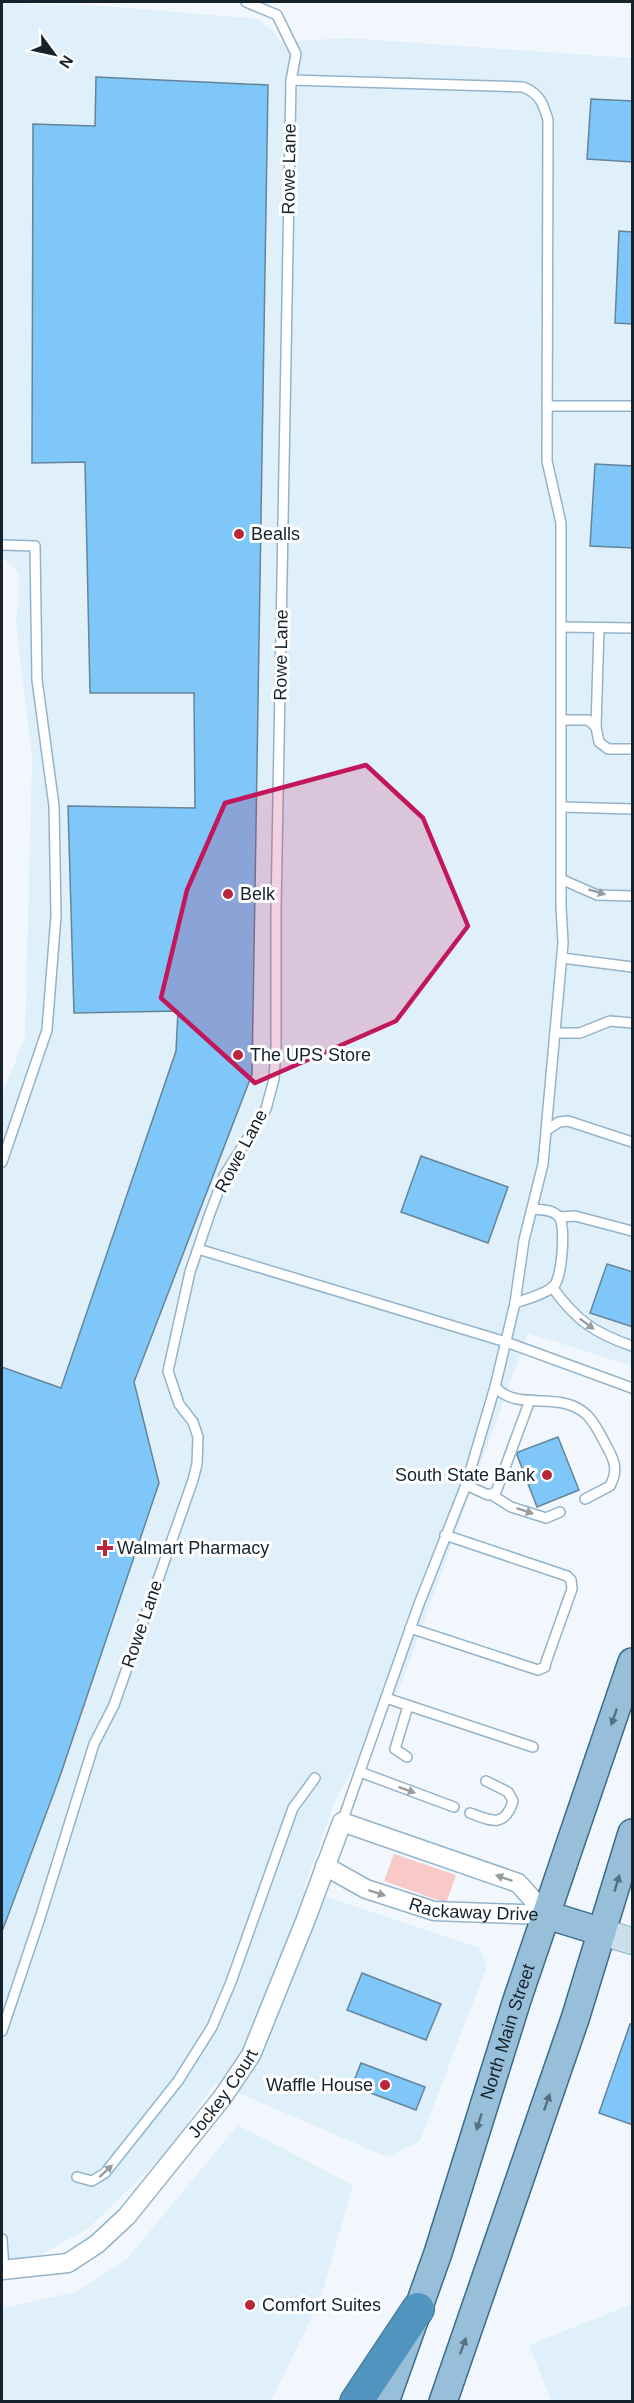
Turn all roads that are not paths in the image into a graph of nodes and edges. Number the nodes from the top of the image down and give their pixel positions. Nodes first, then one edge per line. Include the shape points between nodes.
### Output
1 (246, 2) edge
2 (291, 80) junction
3 (547, 405) junction
4 (633, 406) edge
5 (2, 545) edge
6 (561, 627) junction
7 (633, 628) edge
8 (599, 629) junction
9 (562, 720) junction
10 (596, 727) junction
11 (633, 749) edge
12 (562, 807) junction
13 (633, 808) edge
14 (562, 880) junction
15 (633, 896) edge
16 (562, 958) junction
17 (633, 967) edge
18 (633, 1023) edge
19 (555, 1033) junction
20 (547, 1130) junction
21 (633, 1142) edge
22 (2, 1162) edge
23 (532, 1209) junction
24 (560, 1217) junction
25 (633, 1231) edge
26 (198, 1249) junction
27 (552, 1287) junction
28 (515, 1303) junction
29 (506, 1342) junction
30 (633, 1346) edge
31 (495, 1387) junction
32 (633, 1388) edge
33 (530, 1400) junction
34 (466, 1485) junction
35 (492, 1495) junction
36 (585, 1499) dead end
37 (560, 1512) dead end
38 (445, 1535) junction
39 (410, 1628) junction
40 (633, 1662) edge
41 (386, 1698) junction
42 (408, 1706) junction
43 (533, 1747) dead end
44 (407, 1756) dead end
45 (360, 1772) junction
46 (315, 1778) dead end
47 (486, 1781) dead end
48 (454, 1807) dead end
49 (470, 1813) dead end
50 (342, 1822) junction
51 (633, 1833) edge
52 (325, 1866) junction
53 (547, 1915) junction
54 (602, 1932) junction
55 (633, 1941) edge
56 (6, 2003) edge
57 (2, 2031) edge
58 (77, 2177) dead end
59 (2, 2239) edge
60 (3, 2270) edge
61 (418, 2309) junction
62 (356, 2402) edge
63 (385, 2402) edge
64 (443, 2402) edge

1 - 2 lane, Rowe Lane via 277,15 296,54
2 - 3 lane via 523,87 536,92 548,120
2 - 26 lane, Rowe Lane via 274,1079 266,1109 224,1176
3 - 4 lane
3 - 6 lane via 547,461 561,523
5 - 22 lane via 35,546 37,680 54,806 56,916 47,1030
6 - 8 lane
6 - 9 lane
7 - 8 lane
8 - 10 lane
9 - 10 lane via 588,720
9 - 12 lane
10 - 11 lane via 599,742 608,748
12 - 13 lane
12 - 14 lane
14 -> 15 lane via 597,895
14 - 16 lane
16 - 17 lane
16 - 19 lane
18 - 19 lane via 610,1021 580,1033
19 - 20 lane
20 - 21 lane via 568,1121
20 - 23 lane
23 - 24 lane via 548,1210
23 - 28 lane
24 - 25 lane via 575,1216
24 - 27 lane via 563,1226 559,1275
26 - 29 lane
26 - 56 lane, Rowe Lane via 168,1371 179,1404 193,1422 198,1437 193,1480 114,1705 94,1744 40,1918
27 - 28 lane
27 -> 30 lane via 569,1311 593,1329
28 - 29 lane
29 - 31 lane
29 - 32 lane
31 - 33 lane via 507,1398
31 - 34 lane
33 - 35 lane via 499,1489
33 - 36 lane via 552,1400 585,1413 614,1459 616,1469 609,1486
34 - 35 lane
34 - 38 lane
35 -> 37 lane via 505,1504 546,1518
38 - 39 lane
38 - 39 lane via 571,1580 572,1589 546,1662 538,1670
39 - 41 lane
40 -> 53 main road, North Main Street
41 - 42 lane
41 - 45 lane
42 - 43 lane
42 - 44 lane via 395,1749
45 -> 48 lane
45 - 50 lane
58 -> 46 lane via 93,2181 105,2173 178,2081 212,2027 293,1808
47 - 49 lane via 508,1792 513,1801 510,1811 504,1818 492,1821
50 - 52 street, Jockey Court
53 -> 50 street, Rackaway Drive via 518,1883
54 -> 51 main road
52 -> 53 street, Rackaway Drive via 366,1889 434,1911
52 - 60 street, Jockey Court via 250,2055 204,2121 127,2216 97,2244 68,2263
53 - 54 main road
53 -> 61 main road, North Main Street
54 - 55 main road
64 -> 54 main road
56 - 57 lane, Rowe Lane
59 - 60 lane
61 - 62 highway
61 - 63 main road, North Main Street

